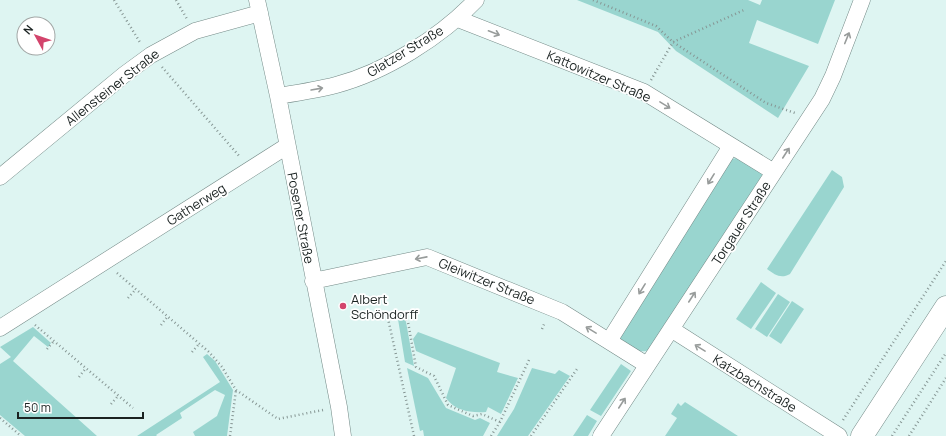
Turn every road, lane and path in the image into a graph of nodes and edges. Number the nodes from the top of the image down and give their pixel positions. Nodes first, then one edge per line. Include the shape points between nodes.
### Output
1 (114, 0) edge
2 (176, 0) edge
3 (476, 0) edge
4 (593, 0) edge
5 (862, 0) edge
6 (258, 6) edge
7 (744, 10) dead end
8 (458, 19) junction
9 (195, 31) junction
10 (673, 42) junction
11 (151, 55) junction
12 (644, 92) junction
13 (278, 96) junction
14 (810, 119) junction
15 (288, 146) junction
16 (731, 146) junction
17 (251, 169) junction
18 (774, 172) junction
19 (0, 177) edge
20 (946, 261) edge
21 (105, 262) junction
22 (314, 281) junction
23 (136, 289) junction
24 (128, 298) dead end
25 (946, 307) edge
26 (22, 314) junction
27 (168, 316) junction
28 (160, 325) dead end
29 (0, 328) edge
30 (671, 329) junction
31 (54, 341) junction
32 (609, 341) junction
33 (199, 344) junction
34 (47, 349) dead end
35 (192, 352) dead end
36 (946, 353) edge
37 (529, 360) dead end
38 (647, 365) junction
39 (86, 368) junction
40 (577, 369) dead end
41 (79, 376) dead end
42 (946, 378) edge
43 (236, 390) junction
44 (118, 396) junction
45 (111, 404) dead end
46 (339, 407) junction
47 (133, 408) dead end
48 (0, 418) edge
49 (500, 422) junction
50 (837, 434) edge
51 (21, 436) edge
52 (230, 436) edge
53 (342, 436) edge
54 (414, 436) edge
55 (491, 436) edge
56 (532, 436) edge
57 (601, 436) edge
58 (862, 436) edge
59 (892, 436) edge
60 (909, 436) edge

1 - 11 path
2 - 9 path
3 - 8 street, Glatzer Straße
4 - 10 path via 656,26
14 -> 5 street, Torgauer Straße via 833,76
6 - 9 street, Allensteiner Straße
6 - 13 street, Posener Straße
7 - 10 path
8 -> 12 street, Kattowitzer Straße
13 -> 8 street, Glatzer Straße via 335,86 365,76 412,50
9 - 11 street, Allensteiner Straße
10 - 12 path
10 - 14 path via 766,103
11 - 17 path
11 - 19 street, Allensteiner Straße
12 -> 16 street, Kattowitzer Straße
13 - 15 street, Posener Straße
18 -> 14 street, Torgauer Straße
15 - 17 street, Gatherweg
15 - 22 street, Posener Straße
16 - 18 street, Kattowitzer Straße
16 -> 32 street
17 - 21 street, Gatherweg
30 -> 18 street, Torgauer Straße
20 - 50 path
21 - 23 path
21 - 26 street, Gatherweg
32 -> 22 street, Gleiwitzer Straße via 562,312 427,257
22 - 46 street, Posener Straße
23 - 24 path
23 - 27 path
25 - 58 street
26 - 29 street, Gatherweg
26 - 31 path
27 - 28 path
27 - 33 path
30 - 38 street, Torgauer Straße
50 -> 30 street, Katzbachstraße
31 - 34 path
31 - 39 path
32 - 38 street, Gleiwitzer Straße
33 - 35 path
33 - 43 path via 222,367
36 - 59 path
37 - 49 path
57 -> 38 street, Torgauer Straße
39 - 41 path
39 - 44 path
40 - 56 path
42 - 60 path
43 - 46 path via 278,419
43 - 52 path
44 - 45 path
44 - 47 path
46 - 53 street, Posener Straße
48 - 51 path
49 - 54 path via 482,414 473,416 448,405 434,376 416,367 408,322 400,312 394,312 387,314
49 - 55 path

